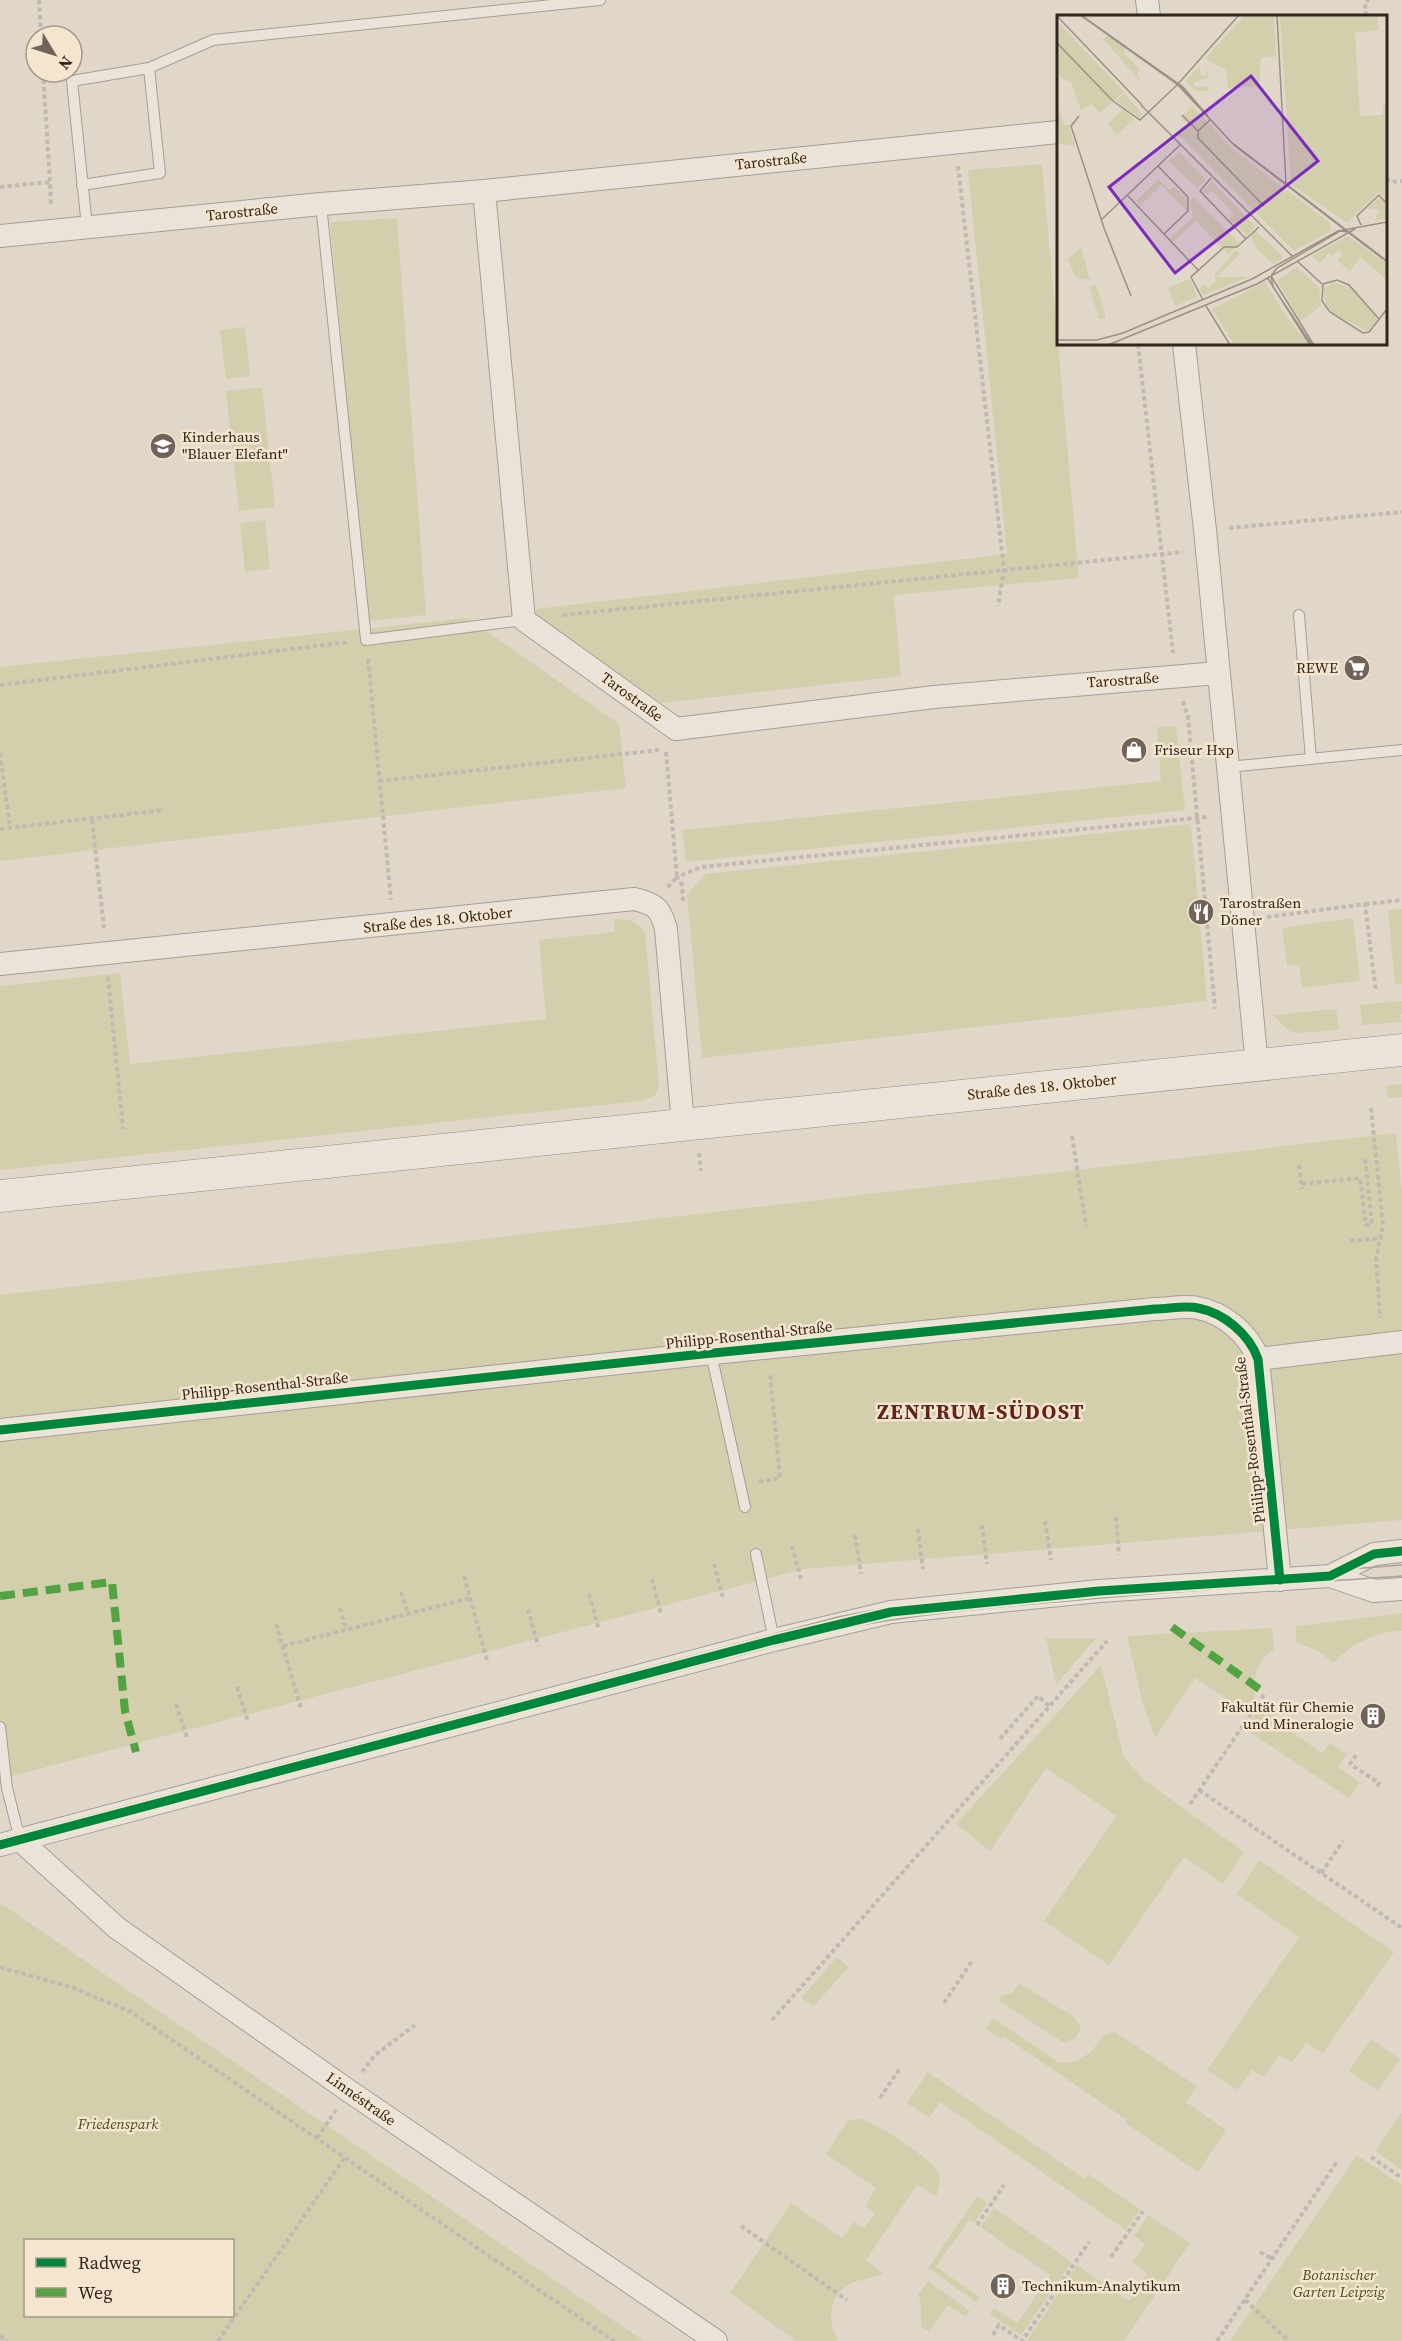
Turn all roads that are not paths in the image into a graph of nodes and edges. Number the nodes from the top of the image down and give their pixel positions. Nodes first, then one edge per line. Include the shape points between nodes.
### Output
1 (600, 0) edge
2 (1147, 0) edge
3 (1149, 15) edge
4 (149, 68) junction
5 (1057, 132) edge
6 (82, 184) junction
7 (484, 190) junction
8 (321, 204) junction
9 (87, 227) junction
10 (0, 236) edge
11 (1184, 345) edge
12 (1299, 615) dead end
13 (524, 620) junction
14 (1218, 673) junction
15 (1402, 750) edge
16 (1311, 759) junction
17 (1228, 767) junction
18 (0, 964) edge
19 (1402, 1050) edge
20 (1257, 1065) junction
21 (683, 1124) junction
22 (0, 1196) edge
23 (1393, 1343) edge
24 (711, 1353) junction
25 (1258, 1359) junction
26 (0, 1430) edge
27 (745, 1507) dead end
28 (1402, 1551) edge
29 (756, 1554) dead end
30 (1330, 1576) junction
31 (1280, 1580) junction
32 (1402, 1589) edge
33 (774, 1640) junction
34 (0, 1727) edge
35 (10, 1842) edge
36 (716, 2341) edge

1 - 4 lane via 213,40
2 - 3 street
4 - 6 lane via 72,81
4 - 6 lane via 160,173
5 - 7 street, Tarostraße
6 - 9 lane
7 - 8 street, Tarostraße
7 - 13 street
8 - 9 street, Tarostraße
8 - 13 lane via 366,640
9 - 10 street, Tarostraße
11 - 14 street
12 - 16 lane
13 - 14 street, Tarostraße via 676,729 934,697
14 - 17 street
15 - 16 lane
16 - 17 lane
17 - 20 street
18 - 21 street, Straße des 18. Oktober via 634,899 653,904 666,929
19 - 20 main road, Straße des 18. Oktober
20 - 21 main road, Straße des 18. Oktober
21 - 22 main road, Straße des 18. Oktober
23 - 25 street, Philipp-Rosenthal-Straße
24 - 25 street, Philipp-Rosenthal-Straße via 1196,1307 1219,1314 1240,1331
24 - 26 street, Philipp-Rosenthal-Straße
24 - 27 lane
25 - 31 street, Philipp-Rosenthal-Straße
28 - 30 street via 1374,1554
29 - 33 lane
30 - 31 street
30 - 32 street via 1374,1591
31 - 33 street via 1099,1591 891,1612
33 - 35 street
34 - 35 lane
35 - 36 street, Linnéstraße via 117,1928

